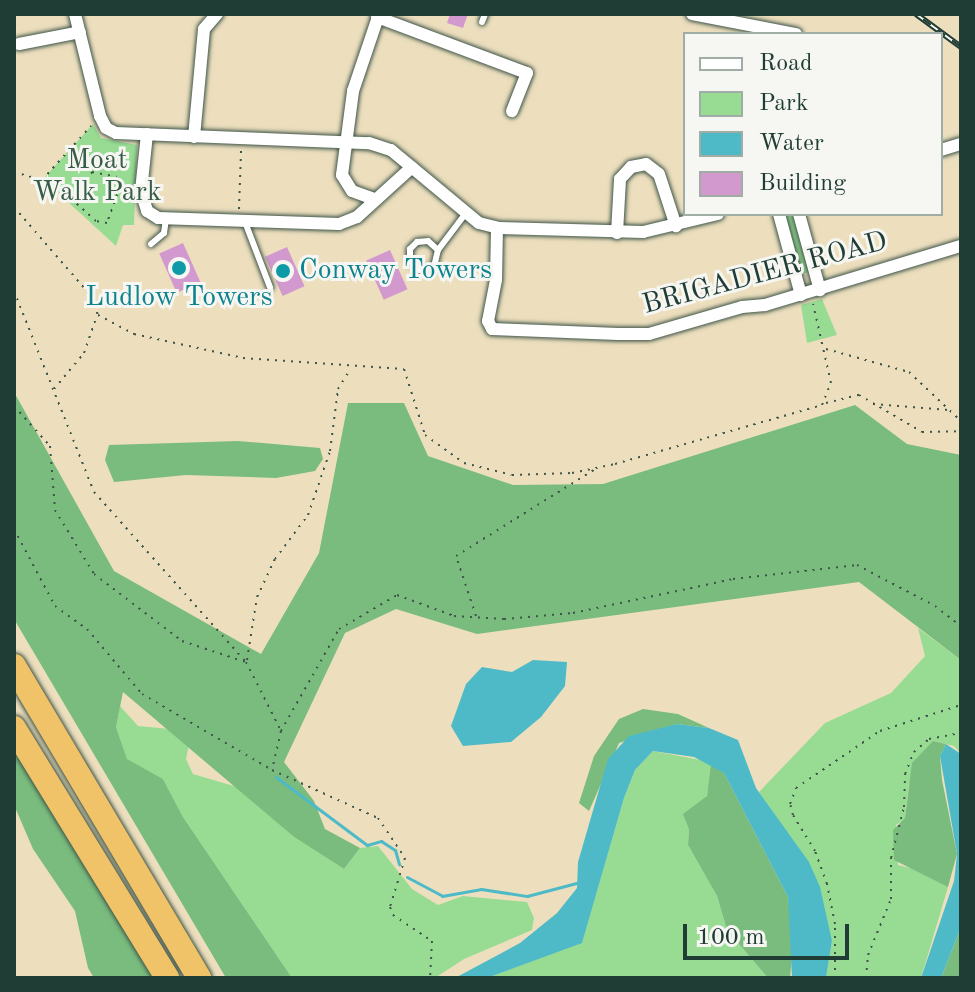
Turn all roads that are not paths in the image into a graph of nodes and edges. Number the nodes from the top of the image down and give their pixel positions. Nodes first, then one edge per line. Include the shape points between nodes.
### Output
1 (75, 14) edge
2 (217, 14) edge
3 (692, 14) edge
4 (378, 15) edge
5 (80, 32) junction
6 (786, 32) edge
7 (19, 44) dead end
8 (512, 111) dead end
9 (147, 134) junction
10 (194, 137) junction
11 (344, 142) junction
12 (412, 167) junction
13 (374, 199) junction
14 (466, 213) junction
15 (711, 216) edge
16 (780, 216) edge
17 (799, 216) edge
18 (166, 218) junction
19 (242, 222) junction
20 (676, 226) junction
21 (497, 228) junction
22 (617, 233) junction
23 (151, 244) dead end
24 (961, 246) edge
25 (438, 250) junction
26 (270, 287) dead end
27 (810, 293) junction
28 (14, 666) edge
29 (14, 728) edge
30 (167, 978) edge
31 (199, 978) edge

1 - 5 street
2 - 10 street via 204,29
3 - 6 street
4 - 8 street via 527,73
4 - 11 street via 353,91
5 - 7 street
5 - 9 street via 106,128
9 - 10 street
9 - 18 street via 142,188 147,211
10 - 11 street
11 - 12 street via 391,150
11 - 13 street via 346,185
12 - 13 street
12 - 14 street
13 - 19 street via 357,217 339,224
14 - 21 street
14 - 25 lane
15 - 20 street
16 - 27 street
17 - 27 street
18 - 19 street
18 - 23 lane via 164,233
19 - 26 lane
20 - 22 street
20 - 22 street via 659,174 646,164 624,171 620,179
21 - 22 street
21 - 27 street, BRIGADIER ROAD via 496,280 488,312 492,329 649,334
24 - 27 street, BRIGADIER ROAD
25 - 25 lane via 438,261 429,270 410,261 410,249 417,242 428,241
28 - 31 highway
29 - 30 highway

